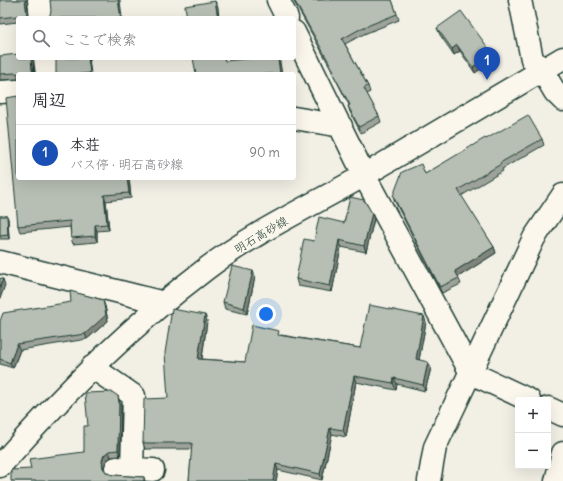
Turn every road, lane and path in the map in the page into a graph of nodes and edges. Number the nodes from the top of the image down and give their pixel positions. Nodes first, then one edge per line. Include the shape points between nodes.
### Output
1 (39, 0) edge
2 (278, 0) edge
3 (520, 0) edge
4 (41, 16) edge
5 (286, 16) edge
6 (296, 36) edge
7 (563, 58) edge
8 (45, 60) edge
9 (542, 70) junction
10 (47, 72) edge
11 (16, 91) edge
12 (0, 92) edge
13 (563, 100) edge
14 (296, 118) edge
15 (341, 126) junction
16 (364, 175) junction
17 (563, 195) edge
18 (0, 262) edge
19 (164, 303) junction
20 (92, 367) junction
21 (470, 373) junction
22 (522, 397) edge
23 (551, 409) edge
24 (563, 415) edge
25 (563, 453) edge
26 (0, 466) edge
27 (153, 470) dead end
28 (428, 481) edge
29 (556, 481) edge

1 - 4 street
2 - 5 street
3 - 9 street via 532,59
6 - 15 street
7 - 9 street, 明石高砂線
8 - 10 street
9 - 13 street
9 - 16 street, 明石高砂線
11 - 12 street
14 - 15 street
15 - 16 street
16 - 19 street, 明石高砂線 via 246,243 207,268
16 - 21 street
17 - 21 street via 534,238
18 - 19 street
19 - 20 street, 明石高砂線
20 - 26 street, 明石高砂線
20 - 27 street via 134,396 124,469
21 - 22 street
21 - 28 street via 435,447
23 - 24 street
25 - 29 street

